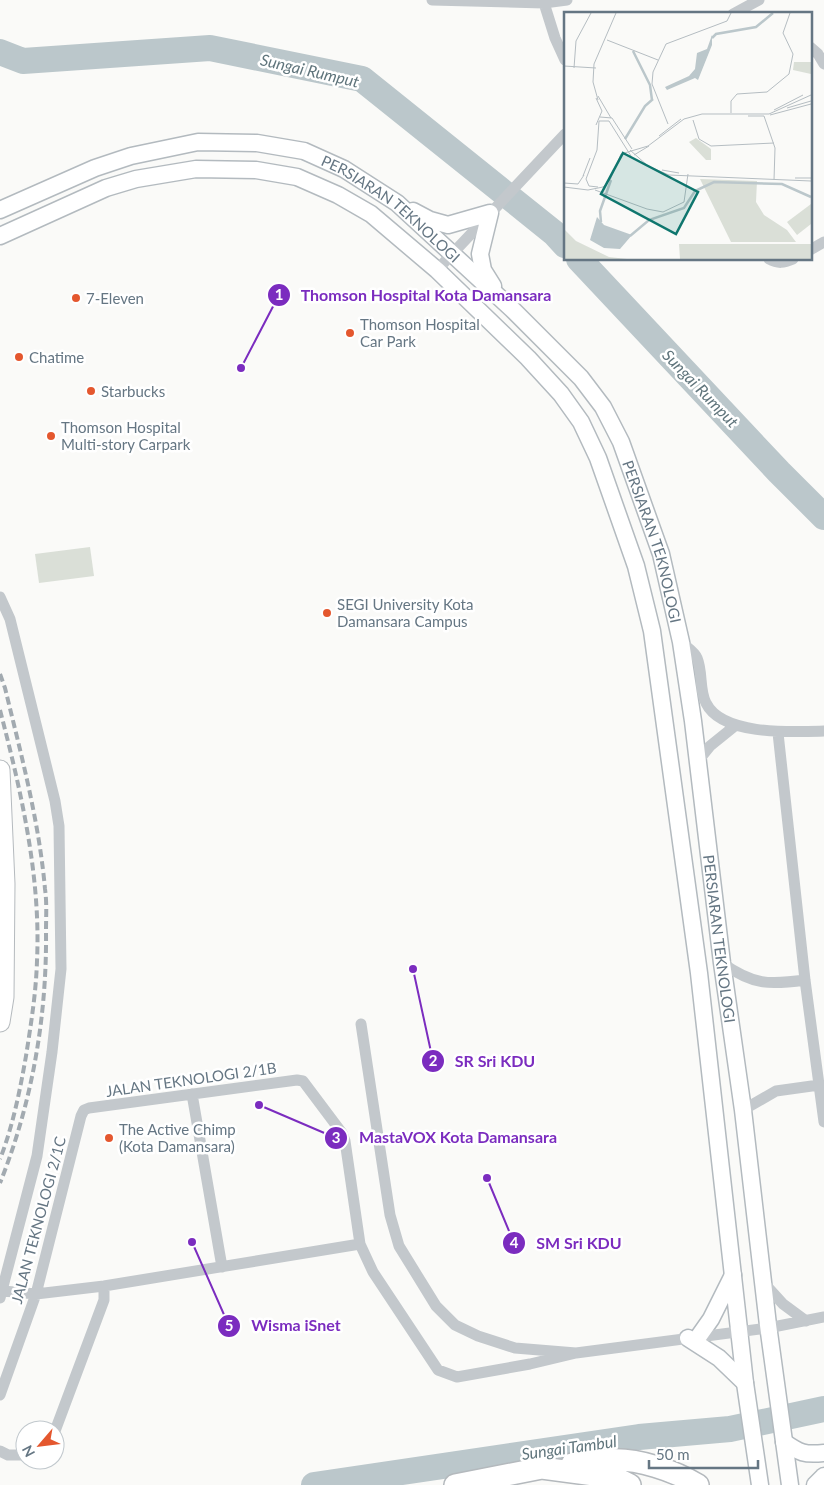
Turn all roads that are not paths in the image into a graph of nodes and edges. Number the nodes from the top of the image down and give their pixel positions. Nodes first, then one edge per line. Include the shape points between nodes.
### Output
1 (432, 0) edge
2 (567, 0) edge
3 (758, 0) edge
4 (487, 1) edge
5 (544, 3) junction
6 (737, 12) edge
7 (812, 49) edge
8 (564, 58) edge
9 (824, 64) edge
10 (564, 135) edge
11 (397, 203) junction
12 (494, 209) junction
13 (0, 210) edge
14 (0, 236) edge
15 (824, 242) edge
16 (812, 249) edge
17 (452, 253) junction
18 (772, 260) edge
19 (791, 260) edge
20 (437, 270) junction
21 (512, 309) junction
22 (0, 597) edge
23 (681, 642) junction
24 (736, 725) junction
25 (824, 731) edge
26 (778, 732) junction
27 (698, 761) junction
28 (0, 770) edge
29 (722, 963) junction
30 (805, 980) junction
31 (0, 1022) edge
32 (360, 1024) dead end
33 (819, 1085) junction
34 (192, 1094) junction
35 (84, 1110) joint
36 (743, 1110) junction
37 (824, 1122) edge
38 (360, 1244) junction
39 (222, 1267) junction
40 (733, 1275) junction
41 (762, 1280) junction
42 (104, 1286) junction
43 (1, 1294) edge
44 (36, 1294) junction
45 (824, 1317) edge
46 (806, 1321) junction
47 (768, 1328) junction
48 (739, 1332) junction
49 (693, 1337) junction
50 (576, 1353) junction
51 (746, 1389) junction
52 (0, 1395) edge
53 (59, 1420) edge
54 (783, 1438) junction
55 (0, 1451) edge
56 (824, 1453) edge
57 (15, 1456) edge
58 (542, 1468) junction
59 (824, 1476) edge
60 (455, 1485) edge
61 (630, 1485) edge
62 (698, 1485) edge
63 (760, 1485) edge
64 (790, 1485) edge
65 (815, 1485) edge

1 - 4 street
2 - 5 street
3 - 6 street
4 - 5 street
5 - 8 street
7 - 9 street
10 - 12 street
11 - 12 street via 430,220 448,225
11 - 13 street, PERSIARAN TEKNOLOGI via 344,169 304,152 257,143 198,142 131,156 94,168
11 - 17 street, PERSIARAN TEKNOLOGI
12 - 17 street
12 - 21 street via 480,254 483,270
14 - 20 street, PERSIARAN TEKNOLOGI via 106,188 136,179 196,169 256,170 296,177 338,195 371,214
15 - 16 street
17 - 20 street
17 - 21 street, PERSIARAN TEKNOLOGI
18 - 19 street via 779,263
20 - 40 street, PERSIARAN TEKNOLOGI via 528,358 561,394 580,422 598,458 636,566 652,631 665,724 700,983
21 - 23 street, PERSIARAN TEKNOLOGI via 581,378 603,406 621,442 661,554
22 - 43 street via 10,619 58,818 61,969 37,1156
23 - 24 street via 697,656 705,703 715,716
23 - 27 street, PERSIARAN TEKNOLOGI
24 - 26 street
24 - 27 street via 710,746
25 - 26 street
26 - 30 street
27 - 29 street, PERSIARAN TEKNOLOGI
28 - 31 main road via 5,884 4,996
29 - 30 street via 747,978 763,983
29 - 36 street, PERSIARAN TEKNOLOGI
30 - 33 street
32 - 50 street via 390,1215 399,1246 423,1287 455,1325 478,1336 515,1348
33 - 36 street via 776,1091
33 - 37 street
34 - 35 street, JALAN TEKNOLOGI 2/1B
34 - 38 street, JALAN TEKNOLOGI 2/1B via 303,1081 345,1141
34 - 39 street
35 - 44 street, JALAN TEKNOLOGI 2/1C
36 - 41 street, PERSIARAN TEKNOLOGI
38 - 39 street
38 - 50 street via 373,1272 438,1370 457,1378
39 - 42 street
40 - 48 street, PERSIARAN TEKNOLOGI
40 - 49 street via 711,1319
41 - 46 street via 783,1304
41 - 47 street, PERSIARAN TEKNOLOGI
42 - 44 street
42 - 53 street via 104,1300
43 - 44 street
44 - 52 street, JALAN TEKNOLOGI 2/1C
45 - 46 street
46 - 47 street
47 - 48 street
47 - 54 street, PERSIARAN TEKNOLOGI
48 - 49 street
48 - 51 street, PERSIARAN TEKNOLOGI
49 - 50 street
49 - 51 street via 719,1358
51 - 63 street, PERSIARAN TEKNOLOGI
54 - 56 street via 800,1453
54 - 64 street, PERSIARAN TEKNOLOGI
55 - 57 street
58 - 60 highway
58 - 61 highway via 616,1478
58 - 62 highway via 612,1460 648,1465
59 - 65 street

